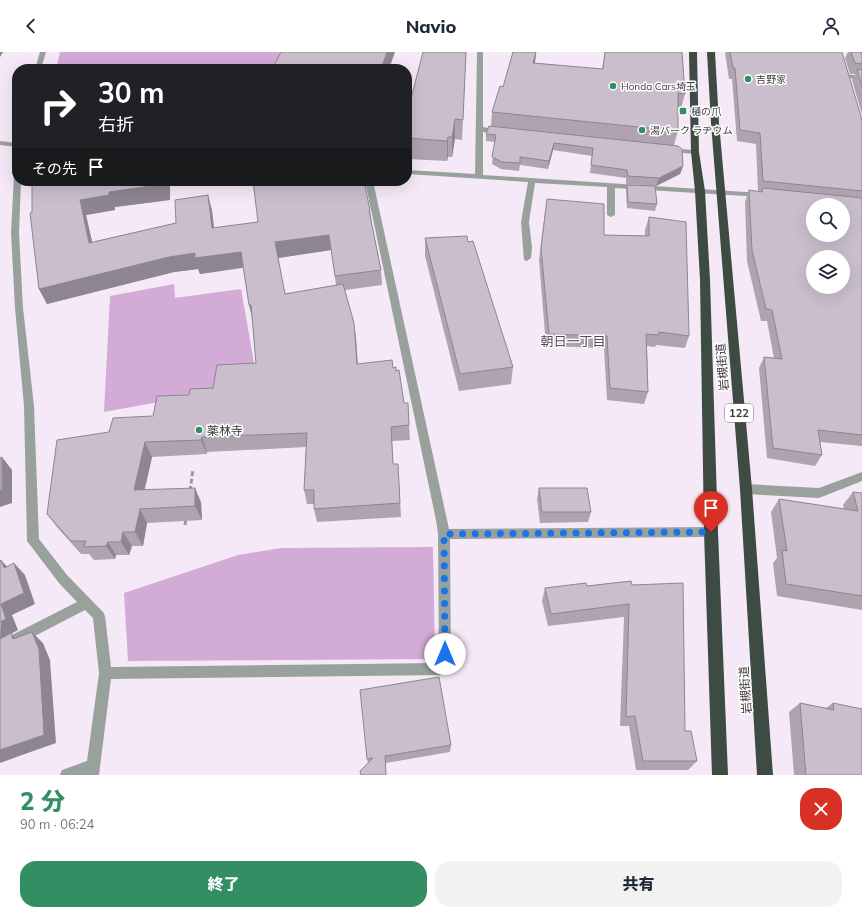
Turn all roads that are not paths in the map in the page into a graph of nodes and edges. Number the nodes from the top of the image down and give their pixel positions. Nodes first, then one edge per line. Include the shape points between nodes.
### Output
1 (43, 52) edge
2 (480, 52) edge
3 (692, 52) edge
4 (711, 52) edge
5 (39, 64) edge
6 (845, 76) edge
7 (862, 78) edge
8 (479, 129) junction
9 (510, 133) edge
10 (0, 143) edge
11 (12, 144) edge
12 (664, 149) edge
13 (695, 152) junction
14 (412, 172) edge
15 (479, 177) junction
16 (532, 181) junction
17 (17, 186) edge
18 (370, 186) edge
19 (611, 186) junction
20 (700, 192) junction
21 (721, 192) junction
22 (767, 196) edge
23 (611, 214) dead end
24 (527, 258) dead end
25 (862, 476) edge
26 (746, 489) junction
27 (711, 532) junction
28 (444, 534) junction
29 (86, 603) junction
30 (0, 648) edge
31 (105, 673) junction
32 (93, 771) edge
33 (67, 775) edge
34 (720, 775) edge
35 (765, 775) edge

1 - 5 street
2 - 8 street
3 - 13 highway, 岩槻街道 / 122
4 - 21 highway, 岩槻街道 / 122
6 - 7 street
8 - 9 street
8 - 15 street
10 - 11 street
12 - 13 street
13 - 20 highway, 岩槻街道 / 122
14 - 15 street
15 - 16 street
16 - 19 street
16 - 24 street via 525,222
17 - 29 street via 15,233 19,308 29,406 33,541
18 - 28 street
19 - 20 street
19 - 23 street
20 - 21 street
20 - 27 highway, 岩槻街道 / 122 via 705,280
21 - 22 street
21 - 26 highway, 岩槻街道 / 122
25 - 26 street via 818,493
26 - 35 highway, 岩槻街道 / 122
27 - 28 street
27 - 34 highway, 岩槻街道 / 122
28 - 31 street via 445,669
29 - 30 street
29 - 31 street via 99,616
31 - 32 street
32 - 33 street

